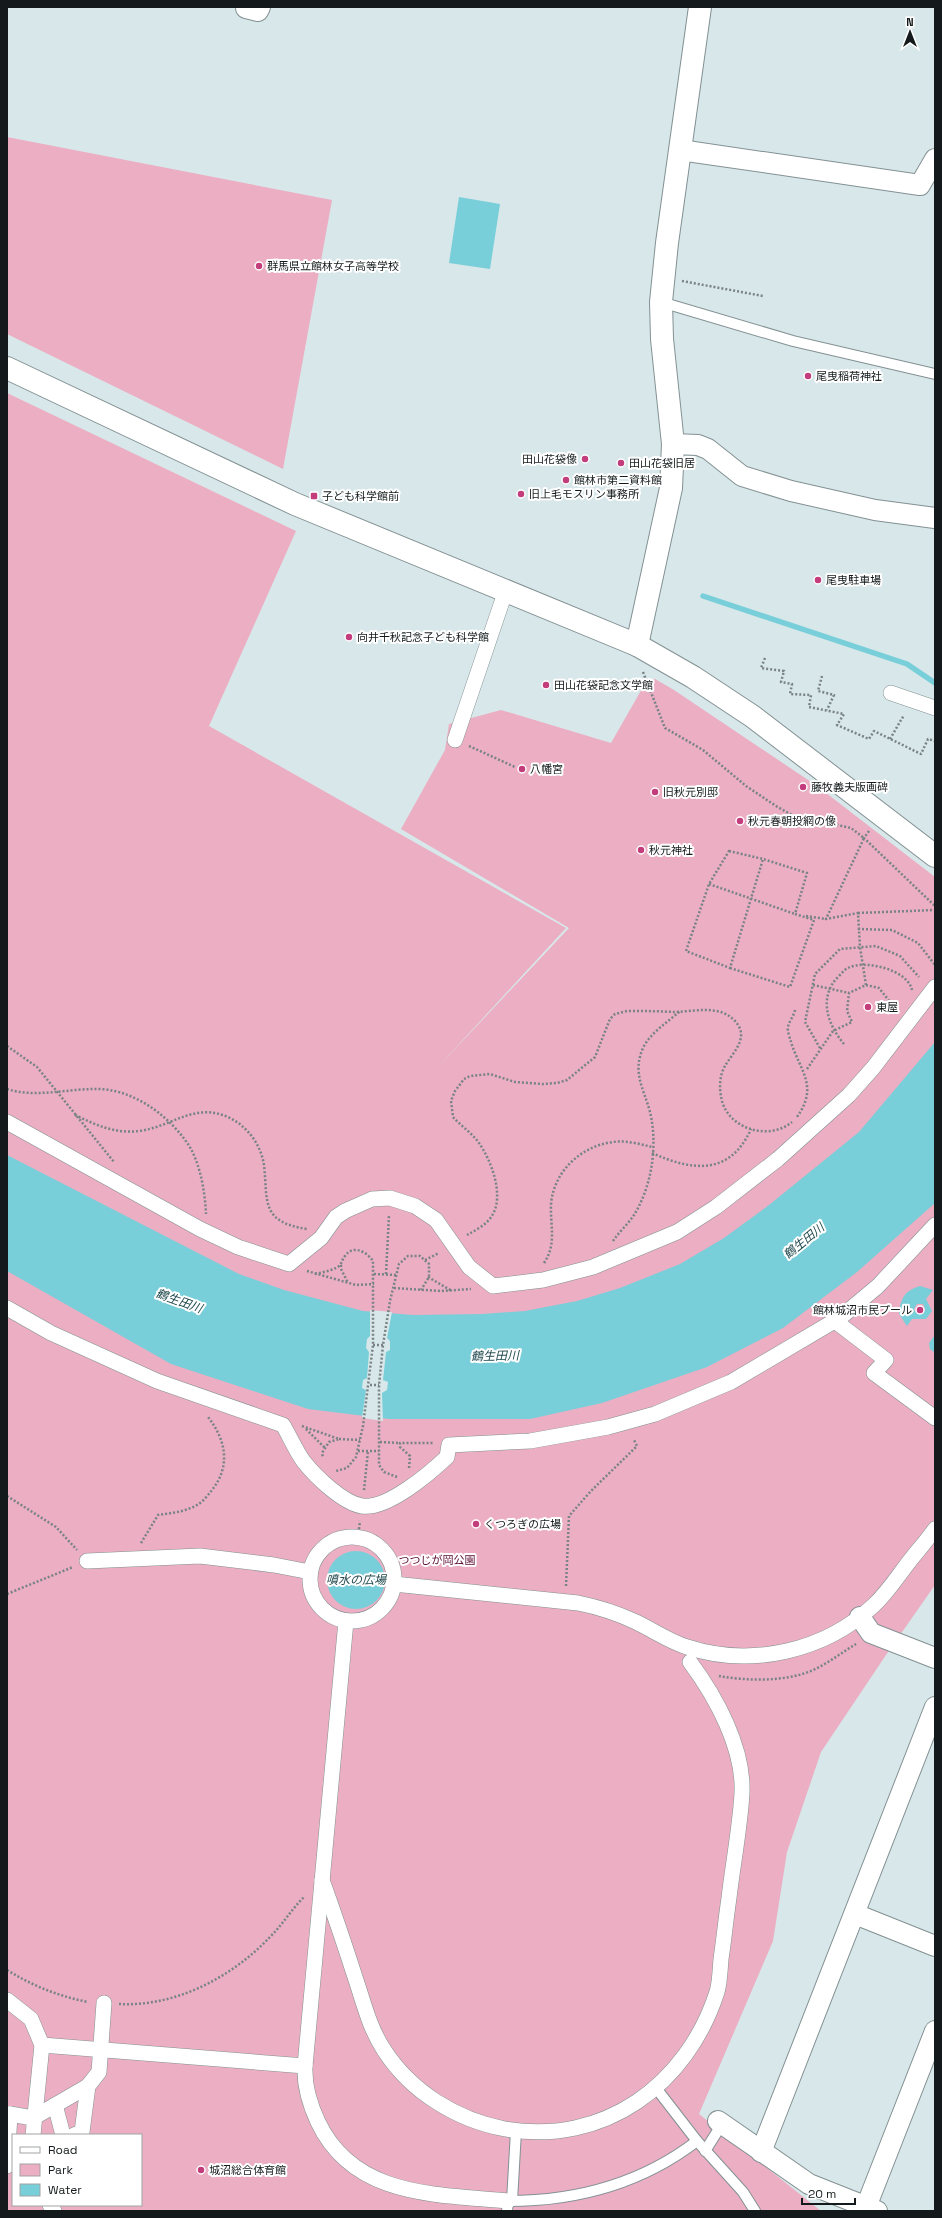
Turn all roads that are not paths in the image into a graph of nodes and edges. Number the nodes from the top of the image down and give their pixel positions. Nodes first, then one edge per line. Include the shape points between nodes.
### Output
1 (700, 7) edge
2 (680, 150) junction
3 (935, 159) edge
4 (661, 302) junction
5 (7, 368) edge
6 (935, 374) edge
7 (673, 444) junction
8 (935, 518) edge
9 (506, 590) junction
10 (640, 647) junction
11 (891, 693) dead end
12 (935, 708) edge
13 (455, 740) road end
14 (935, 856) edge
15 (935, 987) edge
16 (7, 1122) edge
17 (935, 1225) edge
18 (7, 1308) edge
19 (835, 1321) junction
20 (935, 1418) edge
21 (935, 1529) edge
22 (87, 1561) road end
23 (310, 1572) junction
24 (394, 1584) junction
25 (860, 1617) junction
26 (346, 1621) junction
27 (935, 1658) edge
28 (690, 1662) dead end
29 (935, 1707) edge
30 (322, 1880) junction
31 (855, 1914) junction
32 (935, 1946) edge
33 (7, 2000) edge
34 (104, 2003) road end
35 (935, 2031) edge
36 (42, 2045) junction
37 (101, 2051) junction
38 (305, 2066) junction
39 (88, 2086) junction
40 (656, 2088) junction
41 (55, 2105) junction
42 (8, 2114) edge
43 (33, 2118) junction
44 (720, 2122) joint
45 (516, 2131) junction
46 (33, 2134) edge
47 (63, 2134) edge
48 (77, 2134) edge
49 (697, 2141) junction
50 (705, 2151) junction
51 (761, 2152) junction
52 (7, 2166) edge
53 (509, 2204) edge
54 (872, 2209) edge
55 (755, 2211) edge

1 - 2 street
2 - 3 street via 920,186
2 - 4 street
4 - 6 lane via 794,341
4 - 7 street via 662,339
5 - 9 street via 295,504
7 - 8 street via 698,445 708,449 742,476 791,491 875,510
7 - 10 street via 670,488
9 - 10 street
9 - 13 street
10 - 14 street via 693,677 752,716
11 - 12 street
15 - 16 street via 849,1095 778,1160 716,1207 677,1232 593,1266 531,1281 493,1286 469,1267 429,1214 407,1202 390,1198 372,1199 336,1217 308,1250 289,1264 238,1247 207,1232 133,1194
17 - 19 street via 878,1286
18 - 19 street via 51,1333 157,1381 283,1425 304,1462 315,1475 342,1498 362,1506 376,1505 418,1483 448,1457 449,1445 530,1441 608,1427 655,1414 731,1382
19 - 20 street via 886,1360 874,1373
21 - 25 street via 887,1592
22 - 23 street via 200,1556
23 - 24 street via 316,1557 327,1546 341,1539 358,1538 377,1546 387,1556 393,1569
23 - 26 street via 310,1587 316,1601 326,1613
24 - 25 street via 566,1601 603,1609 635,1622 667,1640 690,1648 713,1654 737,1656 773,1654 808,1645
24 - 26 street via 390,1598 381,1610 362,1620
25 - 27 street via 871,1633
26 - 30 street
28 - 40 street via 713,1695 726,1723 735,1752 742,1792 718,1990 694,2044 677,2068
29 - 31 street
30 - 38 street
30 - 45 street via 374,2033 385,2052 415,2086 439,2104 473,2120
31 - 32 street
31 - 51 street
33 - 36 street via 31,2019
34 - 37 street
35 - 54 street
36 - 37 street
36 - 43 street
37 - 38 street
37 - 39 street via 99,2072
38 - 53 street via 304,2076 308,2094 320,2128 330,2143 356,2168 387,2185 404,2190
39 - 41 street
39 - 48 street via 82,2132
40 - 45 street via 626,2109 584,2126 539,2132
40 - 49 lane
41 - 43 street
41 - 47 street
42 - 43 street
42 - 52 street
43 - 46 street
44 - 50 lane
44 - 51 street
45 - 53 lane
49 - 50 lane
49 - 53 lane via 659,2166 614,2186 562,2198
50 - 55 lane via 743,2192
51 - 54 street via 809,2184

